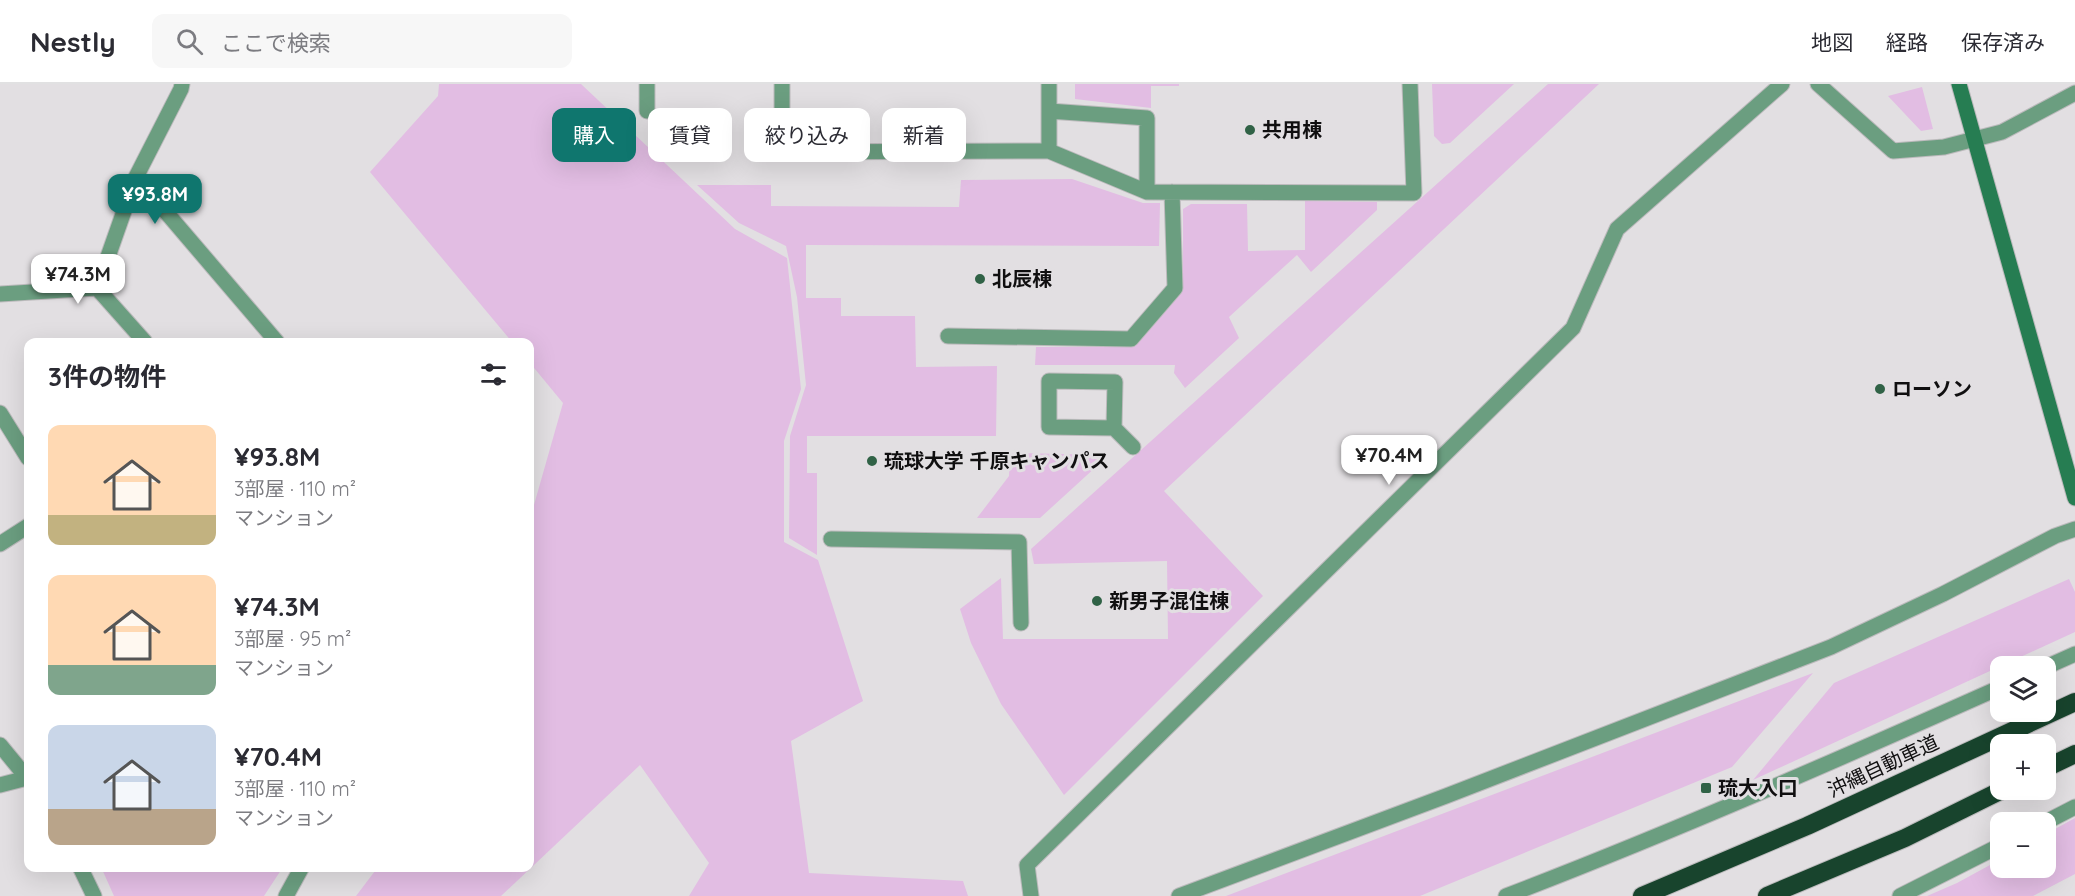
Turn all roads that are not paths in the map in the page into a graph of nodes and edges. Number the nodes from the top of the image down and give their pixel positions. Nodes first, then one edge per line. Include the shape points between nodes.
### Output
1 (182, 84) edge
2 (647, 84) edge
3 (782, 84) edge
4 (1049, 84) edge
5 (1410, 84) edge
6 (1782, 84) edge
7 (1818, 84) edge
8 (1959, 84) edge
9 (2075, 93) edge
10 (647, 111) dead end
11 (1049, 111) junction
12 (1974, 140) junction
13 (1049, 151) junction
14 (136, 177) junction
15 (1147, 192) junction
16 (1172, 192) junction
17 (97, 288) junction
18 (0, 294) edge
19 (948, 336) dead end
20 (141, 338) edge
21 (274, 338) edge
22 (0, 413) edge
23 (1114, 428) junction
24 (1133, 447) dead end
25 (24, 452) edge
26 (2075, 498) edge
27 (24, 529) edge
28 (2075, 529) edge
29 (831, 539) dead end
30 (0, 544) edge
31 (1021, 623) dead end
32 (2075, 654) edge
33 (2056, 663) edge
34 (1990, 692) edge
35 (2075, 702) edge
36 (0, 745) edge
37 (2075, 754) edge
38 (2056, 763) edge
39 (24, 773) edge
40 (24, 779) edge
41 (0, 785) edge
42 (1990, 796) edge
43 (2075, 807) edge
44 (2056, 817) edge
45 (1990, 851) edge
46 (82, 872) edge
47 (299, 872) edge
48 (94, 896) edge
49 (286, 896) edge
50 (1031, 896) edge
51 (1179, 896) edge
52 (1506, 896) edge
53 (1642, 896) edge
54 (1767, 896) edge
55 (1900, 896) edge

1 - 14 street
2 - 10 street
3 - 13 street via 782,152
4 - 11 street
5 - 16 street via 1414,193
6 - 50 street via 1617,229 1573,328 1027,865
7 - 12 street via 1893,151
8 - 12 street
9 - 12 street via 2002,132
11 - 13 street
11 - 15 street via 1147,118
12 - 26 street
13 - 15 street
14 - 17 street
14 - 21 street
15 - 16 street
16 - 19 street via 1175,288 1131,339
17 - 18 street
17 - 20 street
22 - 25 street
23 - 23 street via 1049,427 1049,381 1115,382
23 - 24 street
27 - 30 street
28 - 51 street via 1831,647
29 - 31 street via 1019,542
32 - 33 street
34 - 52 street via 1611,856
35 - 53 highway, 沖縄自動車道 via 1807,826
36 - 39 street
37 - 38 highway
40 - 41 street
42 - 54 highway via 1905,838
43 - 44 street
45 - 55 street
46 - 48 street
47 - 49 street

